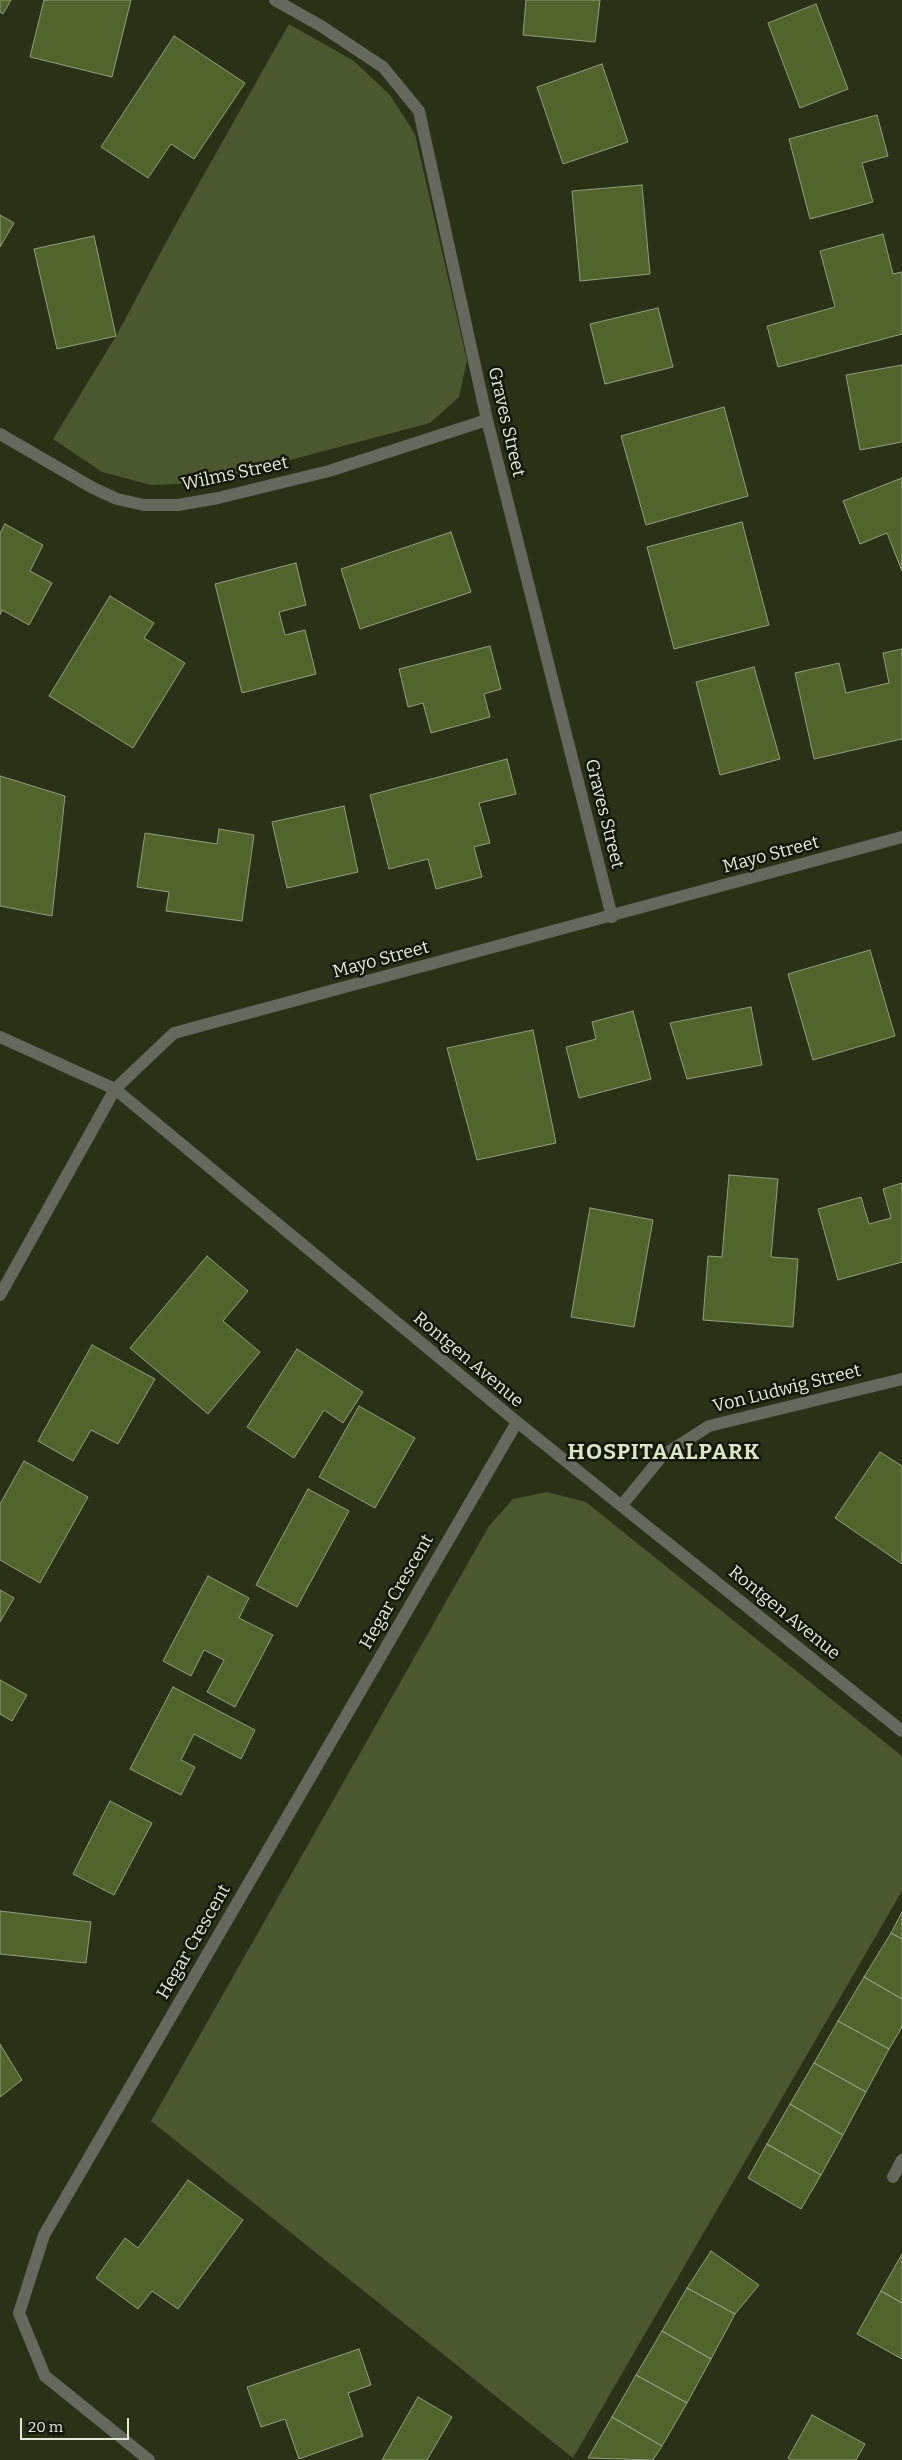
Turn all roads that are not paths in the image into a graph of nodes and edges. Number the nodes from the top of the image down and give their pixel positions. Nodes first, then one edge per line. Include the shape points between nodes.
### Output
1 (275, 0) edge
2 (487, 420) junction
3 (0, 434) edge
4 (902, 837) edge
5 (612, 917) junction
6 (0, 1037) edge
7 (115, 1089) junction
8 (0, 1295) edge
9 (902, 1379) edge
10 (516, 1422) junction
11 (622, 1505) junction
12 (902, 1732) edge
13 (902, 2160) edge
14 (894, 2176) dead end
15 (149, 2460) edge

1 - 2 street, Graves Street via 383,67 419,111
2 - 3 street, Wilms Street via 329,471 178,505 144,505 116,499
2 - 5 street, Graves Street
4 - 5 street, Mayo Street
5 - 7 street, Mayo Street via 174,1034
6 - 7 street, Rontgen Avenue
7 - 8 street, Mayo Street
7 - 10 street, Rontgen Avenue
9 - 11 street, Von Ludwig Street via 709,1426 662,1456
10 - 11 street, Rontgen Avenue
10 - 15 street, Hegar Crescent via 44,2235 20,2313 45,2376
11 - 12 street, Rontgen Avenue
13 - 14 street

